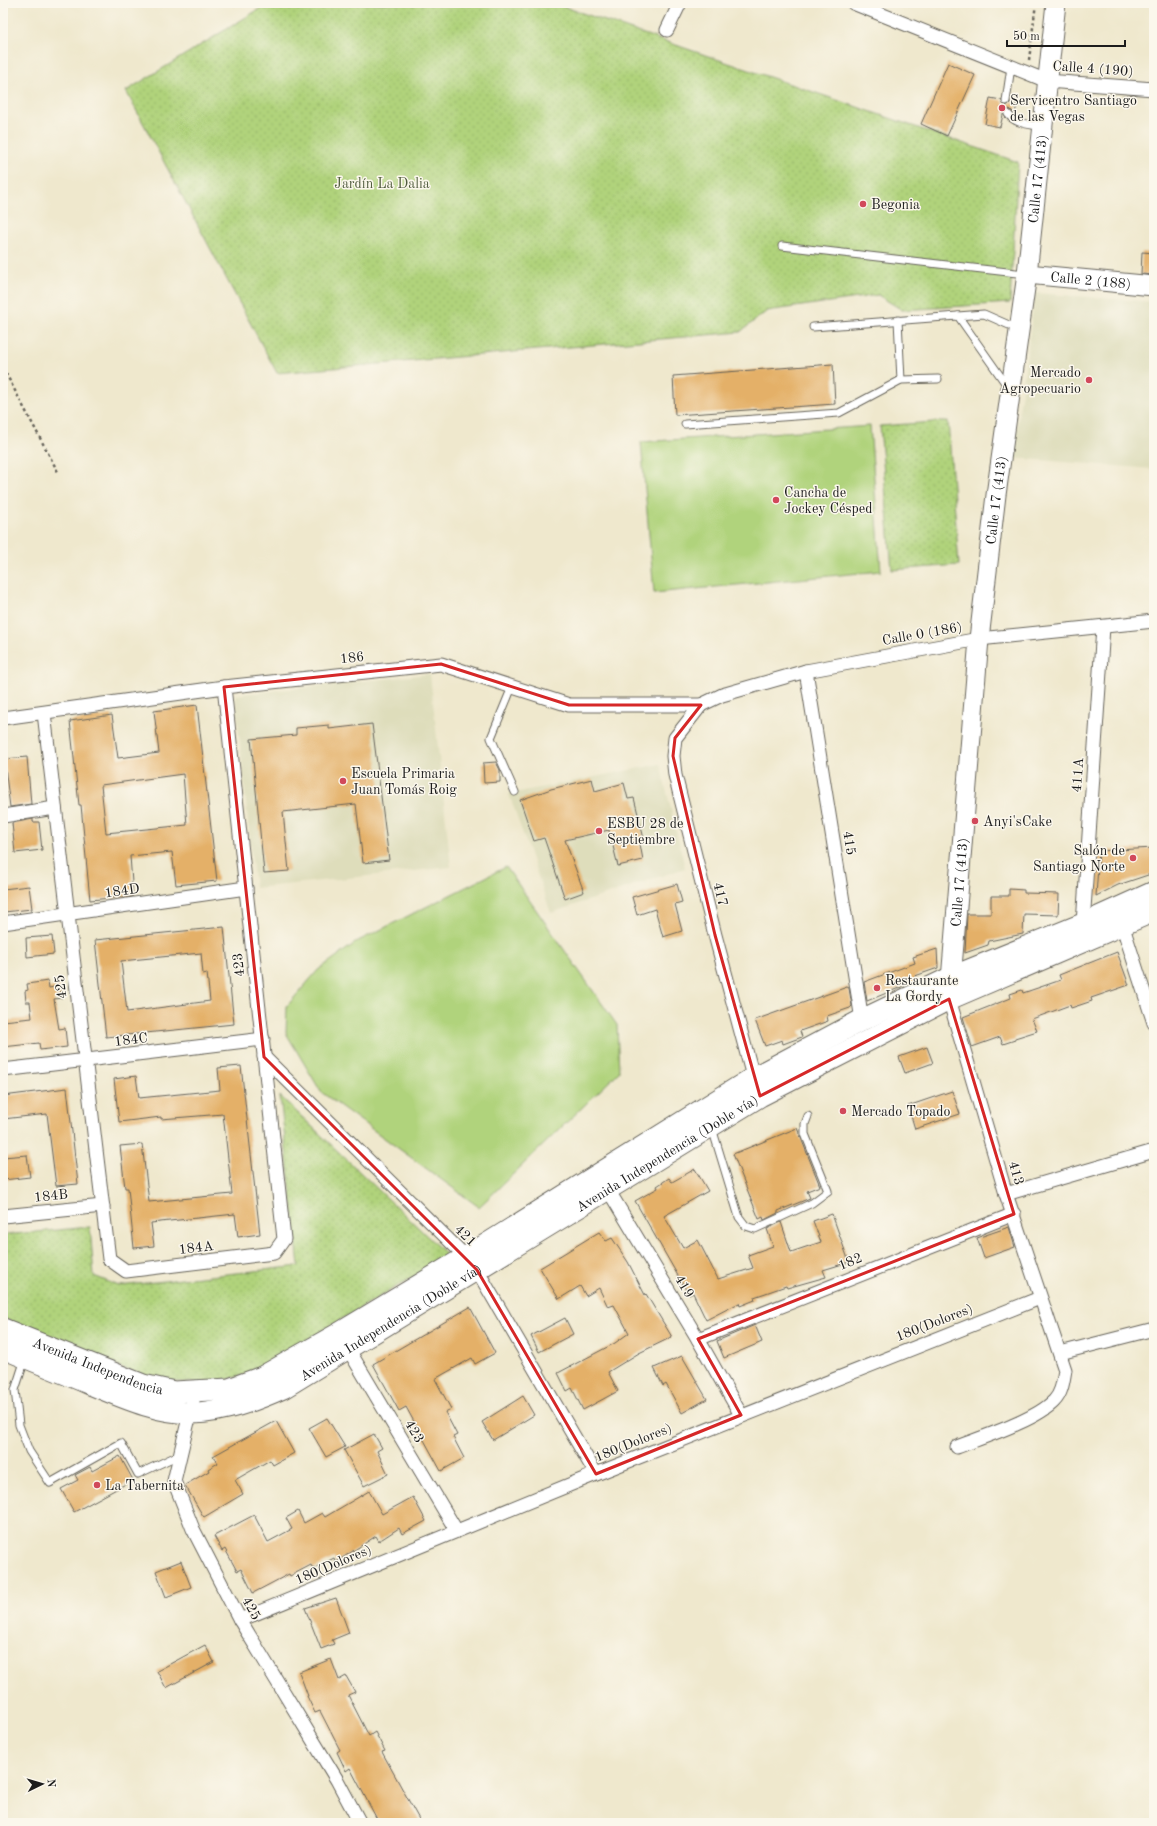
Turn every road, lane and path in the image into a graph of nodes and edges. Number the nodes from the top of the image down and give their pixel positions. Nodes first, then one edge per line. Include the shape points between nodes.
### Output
1 (680, 3) edge
2 (853, 3) edge
3 (1036, 3) edge
4 (1056, 3) edge
5 (667, 30) dead end
6 (1011, 67) junction
7 (1027, 73) junction
8 (1048, 81) junction
9 (1154, 88) edge
10 (1006, 101) dead end
11 (1008, 114) dead end
12 (1043, 127) junction
13 (782, 246) dead end
14 (1027, 274) junction
15 (1154, 286) edge
16 (958, 316) junction
17 (898, 320) junction
18 (813, 327) dead end
19 (1018, 329) junction
20 (3, 368) edge
21 (938, 379) dead end
22 (901, 380) junction
23 (1010, 390) junction
24 (685, 424) dead end
25 (58, 472) dead end
26 (1154, 621) edge
27 (1103, 627) junction
28 (979, 639) junction
29 (806, 671) junction
30 (224, 687) junction
31 (512, 687) junction
32 (701, 705) junction
33 (44, 713) junction
34 (3, 718) edge
35 (515, 792) dead end
36 (56, 808) junction
37 (3, 816) edge
38 (246, 888) junction
39 (1154, 892) edge
40 (1154, 911) edge
41 (68, 914) junction
42 (1120, 917) junction
43 (3, 923) edge
44 (1083, 924) junction
45 (952, 978) junction
46 (949, 999) junction
47 (862, 1020) junction
48 (1154, 1023) edge
49 (262, 1039) junction
50 (264, 1057) junction
51 (85, 1060) junction
52 (3, 1070) edge
53 (757, 1087) junction
54 (808, 1116) dead end
55 (711, 1126) junction
56 (1154, 1151) edge
57 (603, 1182) junction
58 (1006, 1194) junction
59 (103, 1206) junction
60 (1014, 1214) junction
61 (3, 1216) edge
62 (284, 1239) joint
63 (109, 1259) joint
64 (471, 1263) junction
65 (1040, 1298) junction
66 (3, 1329) edge
67 (1154, 1329) edge
68 (698, 1339) junction
69 (347, 1347) junction
70 (3, 1348) edge
71 (1060, 1353) junction
72 (26, 1357) junction
73 (196, 1392) junction
74 (192, 1413) junction
75 (741, 1415) junction
76 (958, 1447) dead end
77 (181, 1454) junction
78 (596, 1474) junction
79 (456, 1530) junction
80 (240, 1620) junction
81 (360, 1823) edge

1 - 5 street
2 - 6 street, Calle 4 (190)
3 - 7 path
4 - 8 main road, Calle 17 (413)
6 - 7 street, Calle 4 (190)
6 - 10 lane
7 - 8 street, Calle 4 (190)
8 - 9 street, Calle 4 (190)
8 - 12 main road, Calle 17 (413)
11 - 12 lane via 1012,120
12 - 14 main road, Calle 17 (413)
13 - 14 lane
14 - 15 main road, Calle 2 (188)
14 - 19 main road, Calle 17 (413)
16 - 17 lane
16 - 19 lane via 984,314
16 - 23 lane
17 - 18 lane
17 - 22 lane
19 - 23 main road, Calle 17 (413)
20 - 25 path
21 - 22 lane
22 - 24 lane via 839,413
23 - 28 main road, Calle 17 (413)
26 - 27 street, Calle 0 (186)
27 - 28 street, Calle 0 (186)
27 - 44 street, 411A
28 - 29 street, Calle 0 (186)
28 - 45 main road, Calle 17 (413)
29 - 32 street, Calle 0 (186) via 722,695
29 - 47 street, 415
30 - 31 street, 186 via 441,664
30 - 33 street, 186
30 - 38 street, 423
31 - 32 street, 186 via 569,705
31 - 35 lane via 491,738
32 - 53 street, 417 via 675,738 675,775 714,935
33 - 34 street, 186
33 - 36 street, 425
36 - 37 street
36 - 41 street, 425
38 - 41 street, 184D
38 - 49 street, 423
39 - 42 main road, Avenida Independencia (Doble vía)
40 - 42 main road, Avenida Independencia (Doble vía)
41 - 43 street, 184D
41 - 51 street, 425
42 - 44 main road, Avenida Independencia (Doble vía)
42 - 46 main road, Avenida Independencia (Doble vía)
42 - 48 street
44 - 45 main road, Avenida Independencia (Doble vía)
45 - 46 main road, Calle 17 (413)
45 - 47 main road, Avenida Independencia (Doble vía)
46 - 53 main road, Avenida Independencia (Doble vía)
46 - 58 street, 413
47 - 53 main road, Avenida Independencia (Doble vía)
49 - 50 street, 423
49 - 51 street, 184C
50 - 62 street, 423
50 - 64 street, 421
51 - 52 street, 184C
51 - 59 street, 425
53 - 55 main road, Avenida Independencia (Doble vía)
53 - 57 main road, Avenida Independencia (Doble vía)
54 - 55 lane via 805,1134 828,1191 812,1203 755,1229 746,1226 740,1217
55 - 57 main road, Avenida Independencia (Doble vía)
56 - 58 street
57 - 64 main road, Avenida Independencia (Doble vía)
57 - 68 street, 419
58 - 60 street, 413
59 - 61 street, 184B
59 - 63 street, 425
60 - 65 street, 413
60 - 68 street, 182
62 - 63 street, 184A via 274,1253 126,1272
64 - 69 main road, Avenida Independencia (Doble vía)
64 - 73 main road, Avenida Independencia (Doble vía) via 262,1377 230,1389
64 - 78 street, 421
65 - 71 street, 413
65 - 75 street, 180(Dolores)
66 - 73 main road, Avenida Independencia via 143,1386 174,1392
67 - 71 street
68 - 75 street, 419
69 - 74 main road, Avenida Independencia (Doble vía) via 283,1388 262,1397 218,1410
69 - 79 street, 423
70 - 72 main road, Avenida Independencia
71 - 76 street, 413 via 1065,1370 1062,1388 1054,1401 1040,1413
72 - 74 main road, Avenida Independencia via 133,1401
72 - 77 lane via 15,1390 19,1425 29,1451 50,1483 120,1443 138,1474
73 - 74 street, 425
74 - 77 street, 425
75 - 78 street, 180(Dolores)
77 - 80 street, 425 via 174,1480 192,1529
78 - 79 street, 180(Dolores)
79 - 80 street, 180(Dolores)
80 - 81 street, 425 via 337,1780

